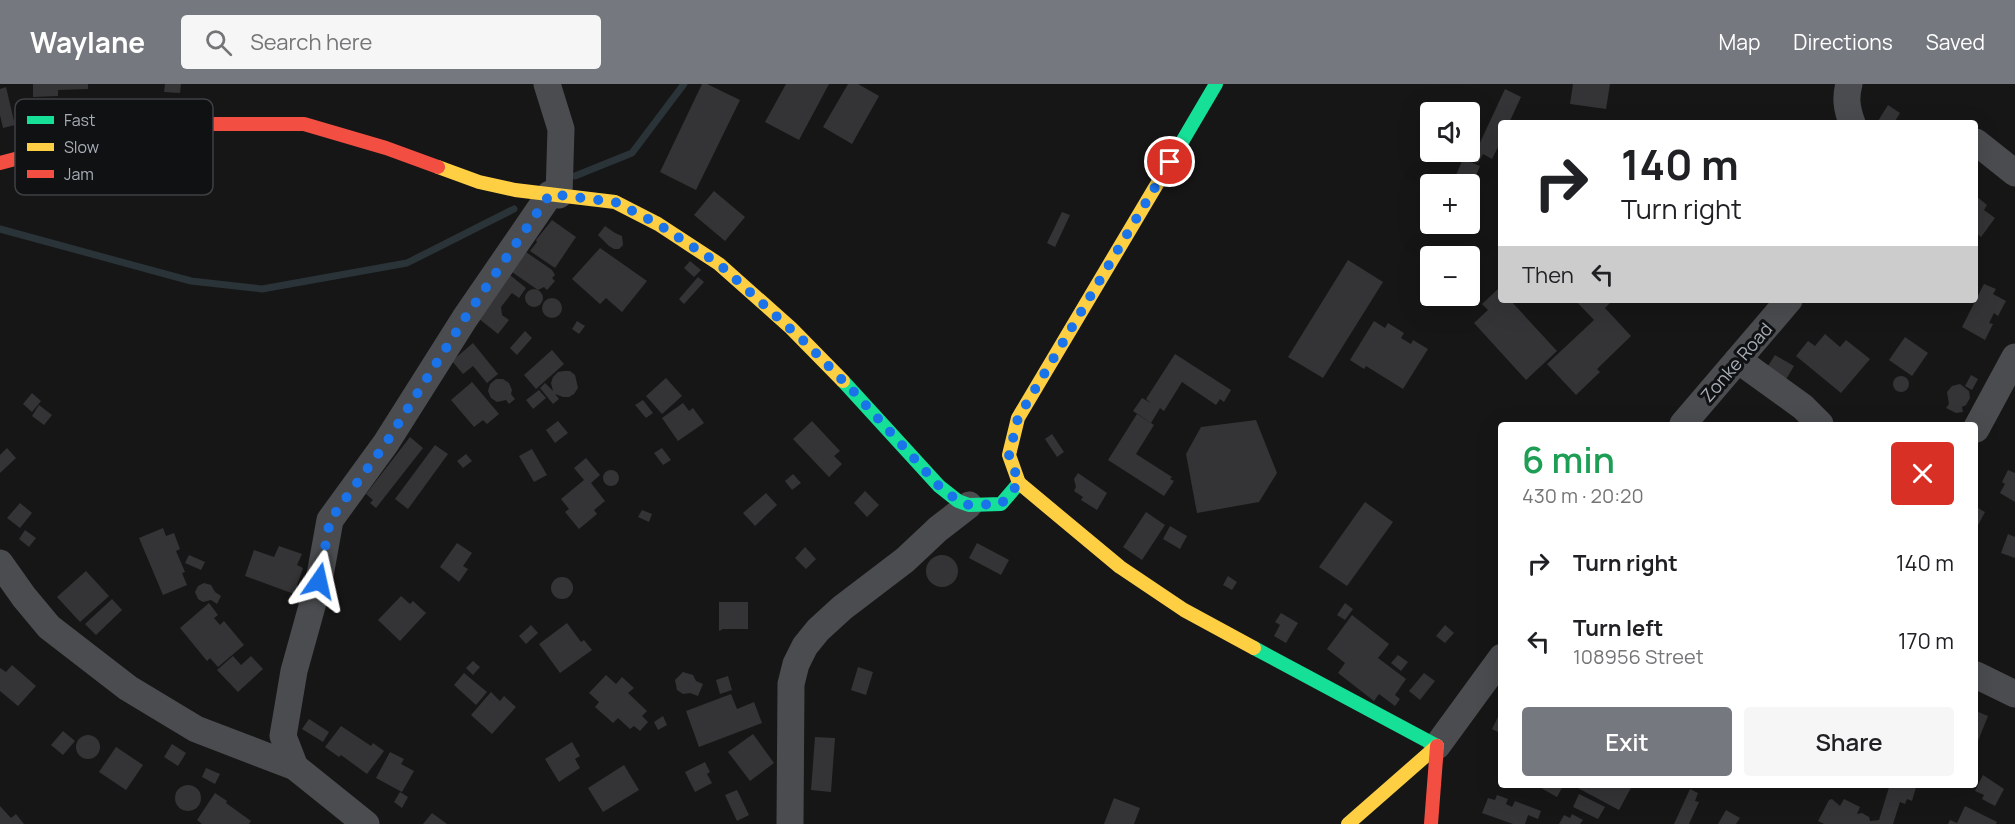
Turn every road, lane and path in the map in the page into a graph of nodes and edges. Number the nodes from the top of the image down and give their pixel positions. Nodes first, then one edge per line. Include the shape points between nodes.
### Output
1 (548, 84) edge
2 (1216, 84) edge
3 (1849, 84) edge
4 (1851, 120) edge
5 (213, 124) edge
6 (1978, 144) edge
7 (15, 159) edge
8 (0, 163) edge
9 (2015, 173) edge
10 (554, 195) junction
11 (1786, 303) edge
12 (2015, 357) edge
13 (1738, 360) junction
14 (1685, 422) edge
15 (1818, 422) edge
16 (1978, 425) edge
17 (1019, 483) junction
18 (969, 505) junction
19 (0, 563) edge
20 (1498, 662) edge
21 (1978, 676) edge
22 (2015, 694) edge
23 (1437, 746) junction
24 (295, 766) junction
25 (366, 824) edge
26 (790, 824) edge
27 (1348, 824) edge
28 (1431, 824) edge

1 - 10 street via 561,129
2 - 17 street via 1018,418 1009,455
3 - 4 street via 1846,108
5 - 10 street via 304,124 386,148 479,182
6 - 9 street
7 - 8 street
10 - 18 street via 615,202 658,224 719,264 799,336 939,486
10 - 24 street via 465,318 386,443 330,520 319,581 294,671 283,736
11 - 13 street, Zonke Road
12 - 16 street
13 - 14 street, Zonke Road
13 - 15 street
17 - 18 street via 1001,504
17 - 23 street via 1120,567 1184,610
18 - 26 street via 842,608 806,646 791,684
19 - 24 street via 49,627 128,688 196,729
20 - 23 street
21 - 22 street
23 - 27 street
23 - 28 street
24 - 25 street

